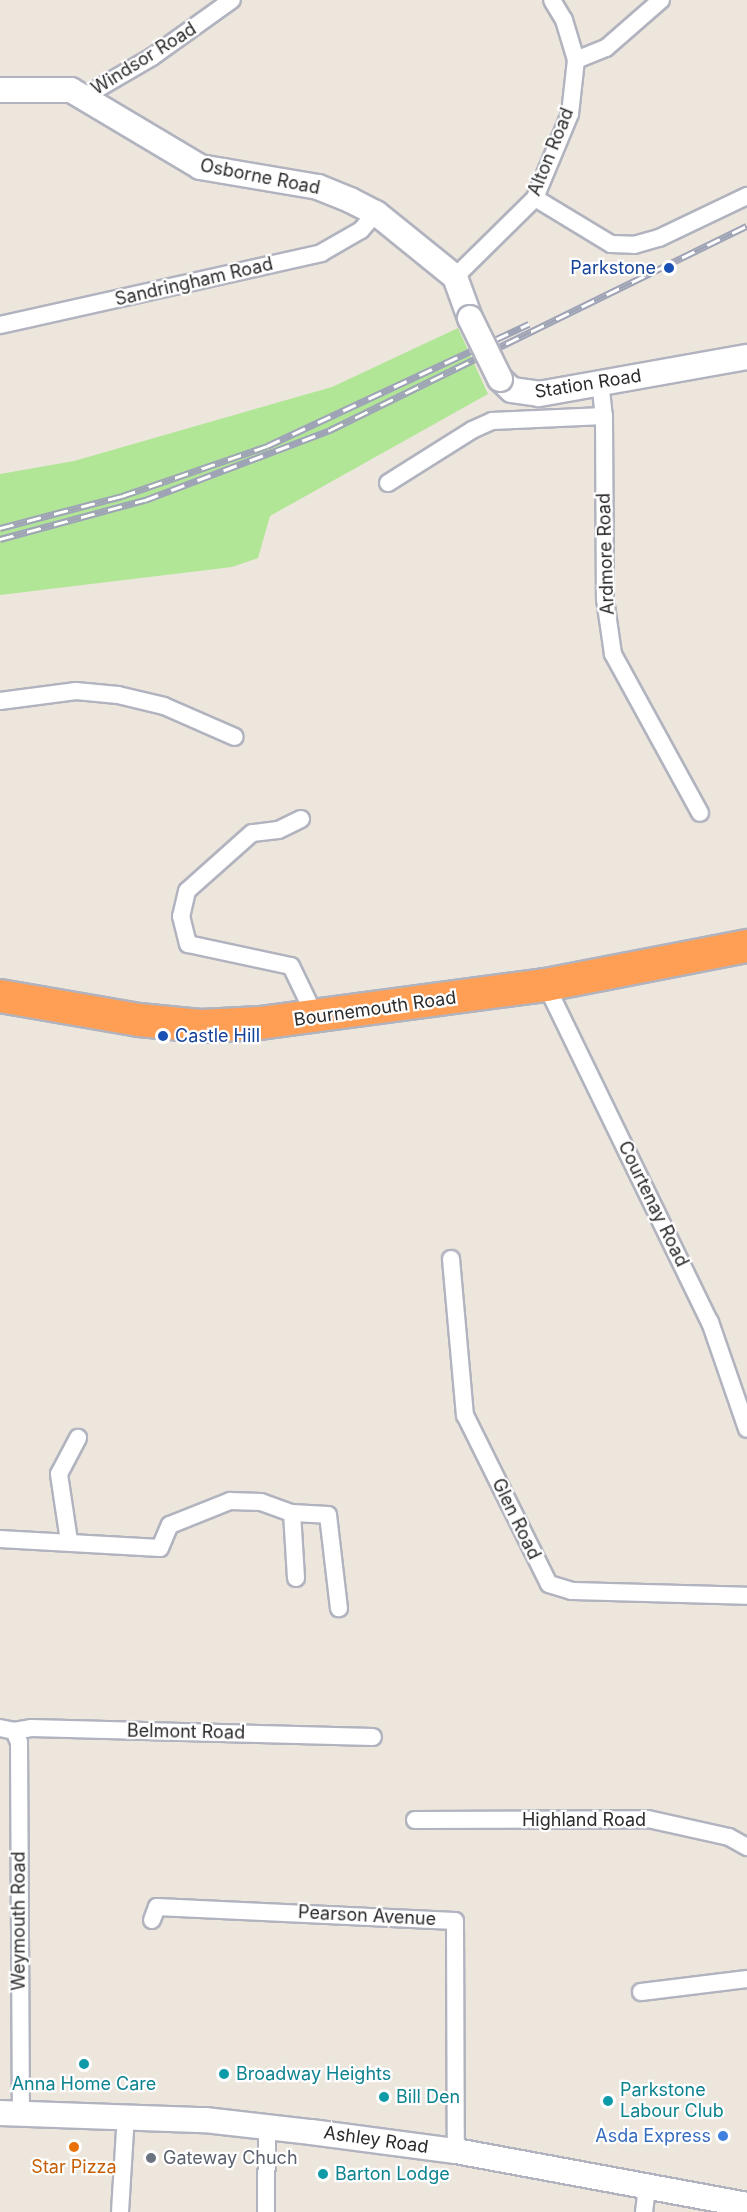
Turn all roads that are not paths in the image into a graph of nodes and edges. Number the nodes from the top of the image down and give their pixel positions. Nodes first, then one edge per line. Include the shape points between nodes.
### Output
1 (232, 0) edge
2 (552, 0) edge
3 (661, 0) edge
4 (576, 60) junction
5 (2, 92) edge
6 (85, 96) junction
7 (747, 196) edge
8 (535, 198) junction
9 (376, 213) junction
10 (455, 278) junction
11 (470, 318) joint
12 (0, 325) edge
13 (747, 357) edge
14 (600, 380) junction
15 (604, 416) junction
16 (388, 483) dead end
17 (0, 701) edge
18 (235, 737) dead end
19 (700, 813) dead end
20 (301, 819) dead end
21 (747, 946) edge
22 (546, 985) junction
23 (0, 996) edge
24 (316, 1018) junction
25 (451, 1259) dead end
26 (747, 1429) edge
27 (78, 1438) dead end
28 (292, 1513) junction
29 (0, 1539) edge
30 (69, 1541) junction
31 (296, 1578) dead end
32 (747, 1596) edge
33 (339, 1608) dead end
34 (7, 1730) edge
35 (373, 1737) dead end
36 (415, 1820) dead end
37 (747, 1847) edge
38 (154, 1907) dead end
39 (747, 1978) edge
40 (641, 1992) dead end
41 (10, 2112) edge
42 (126, 2115) junction
43 (267, 2126) junction
44 (456, 2151) junction
45 (647, 2186) junction
46 (747, 2205) edge
47 (120, 2212) edge
48 (266, 2212) edge
49 (644, 2212) edge

1 - 6 street, Windsor Road via 152,57
2 - 4 street, Alton Road via 564,20
3 - 4 street via 606,48
4 - 8 street, Alton Road via 570,114
5 - 6 street, Osborne Road via 57,88
6 - 9 street, Osborne Road via 187,162 318,187
7 - 8 street via 659,238 634,245 611,244
8 - 10 street, Alton Road
9 - 10 street, Osborne Road
9 - 12 street, Sandringham Road via 362,230 321,253
10 - 11 street, Osborne Road
11 - 14 street, Station Road, bridge via 500,379 512,390 539,394
13 - 14 street, Station Road
14 - 15 street, Ardmore Road
15 - 16 street via 492,421
15 - 19 street, Ardmore Road via 605,599 613,654
17 - 18 street via 76,691 118,695 164,706
20 - 24 street via 278,830 252,832 187,891 181,916 188,944 291,966
21 - 22 highway, Bournemouth Road
22 - 24 highway, Bournemouth Road
22 - 26 street, Courtenay Road via 711,1322
23 - 24 highway, Bournemouth Road via 77,1011 201,1026
25 - 32 street, Glen Road via 465,1415 549,1584 572,1591
27 - 30 street via 59,1474
28 - 30 street via 261,1502 230,1501 170,1525 160,1548
28 - 31 street
28 - 33 street via 328,1515
29 - 30 street
34 - 35 street, Belmont Road
34 - 41 street, Weymouth Road via 19,1742
36 - 37 street, Highland Road via 648,1820 729,1837
38 - 44 street, Pearson Avenue via 457,1915
39 - 40 street
41 - 42 street, Ashley Road
42 - 43 street, Ashley Road
42 - 47 street
43 - 44 street, Ashley Road
43 - 48 street
44 - 45 street, Ashley Road
45 - 46 street, Ashley Road
45 - 49 street

